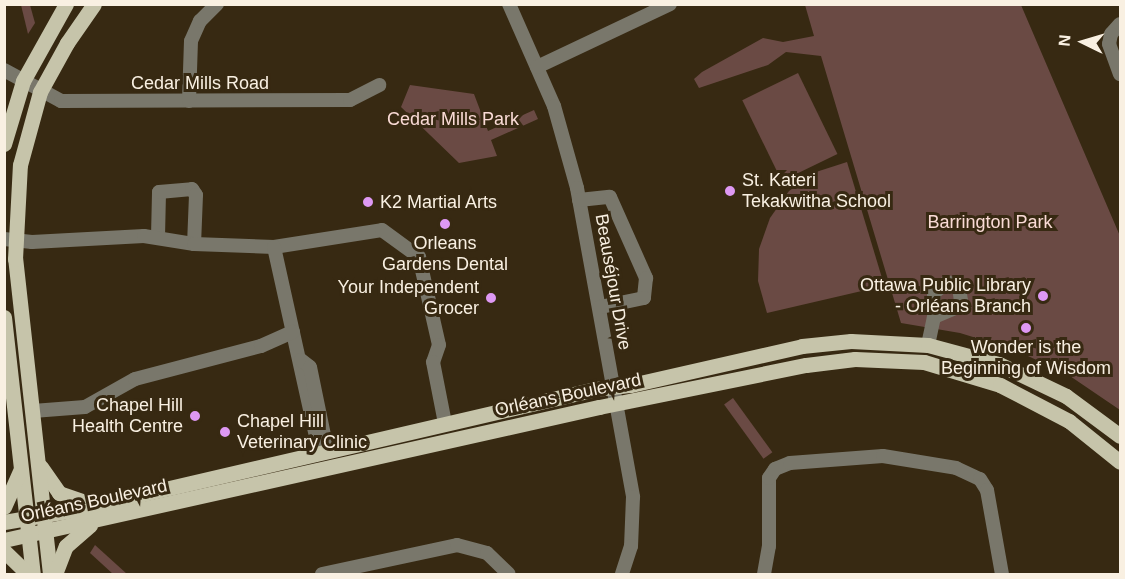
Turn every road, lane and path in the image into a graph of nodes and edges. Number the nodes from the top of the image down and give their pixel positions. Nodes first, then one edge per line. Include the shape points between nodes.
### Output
1 (66, 4) edge
2 (94, 4) edge
3 (217, 4) edge
4 (509, 4) edge
5 (664, 6) edge
6 (1120, 24) edge
7 (537, 67) junction
8 (4, 70) edge
9 (1120, 74) edge
10 (23, 81) junction
11 (379, 85) dead end
12 (40, 93) junction
13 (189, 101) junction
14 (4, 144) edge
15 (579, 200) junction
16 (158, 237) junction
17 (9, 240) edge
18 (194, 244) junction
19 (274, 248) junction
20 (600, 307) junction
21 (934, 317) dead end
22 (4, 318) edge
23 (293, 332) junction
24 (928, 345) junction
25 (924, 362) junction
26 (614, 388) junction
27 (617, 405) junction
28 (33, 411) junction
29 (445, 423) junction
30 (1120, 436) edge
31 (327, 450) junction
32 (38, 459) junction
33 (1120, 462) edge
34 (22, 465) junction
35 (332, 468) junction
36 (94, 505) junction
37 (4, 507) edge
38 (44, 515) junction
39 (27, 518) junction
40 (4, 522) edge
41 (94, 522) junction
42 (45, 532) junction
43 (28, 535) junction
44 (4, 540) edge
45 (4, 551) edge
46 (342, 572) edge
47 (30, 574) edge
48 (50, 574) edge
49 (55, 574) edge
50 (322, 574) edge
51 (509, 574) edge
52 (622, 574) edge
53 (764, 574) edge
54 (1002, 574) edge

1 - 10 main road
2 - 12 main road
3 - 13 street via 200,21 191,41
4 - 7 street, Beauséjour Drive
5 - 7 street
6 - 9 street via 1111,34 1109,44
7 - 15 street, Beauséjour Drive via 558,118
8 - 10 street, Cedar Mills Road
10 - 12 street, Cedar Mills Road
10 - 14 main road
11 - 13 street, Cedar Mills Road via 350,100
12 - 13 street, Cedar Mills Road via 61,101
12 - 17 main road via 24,142
15 - 20 street, Beauséjour Drive
15 - 20 street via 610,197 646,278 644,298
16 - 17 street
16 - 18 street
16 - 18 street via 159,192 192,189 196,195
17 - 28 main road
18 - 19 street
19 - 23 street
19 - 29 street via 382,230 419,256 439,345 433,362
20 - 26 street, Beauséjour Drive
21 - 24 street
22 - 34 main road
23 - 28 street via 261,345 135,379 85,406
23 - 31 street via 301,360 310,367
24 - 25 main road
24 - 26 main road, Orléans Boulevard via 867,341 814,345
24 - 30 main road, Orléans Boulevard via 984,359 1042,383
25 - 27 main road, Orléans Boulevard via 881,358 806,365
25 - 33 main road, Orléans Boulevard via 1000,385 1047,407
26 - 27 street, Beauséjour Drive
26 - 29 main road, Orléans Boulevard
27 - 35 main road, Orléans Boulevard
27 - 52 street, Beauséjour Drive via 634,509 631,546
28 - 32 main road
29 - 31 main road, Orléans Boulevard
31 - 35 main road
31 - 36 main road, Orléans Boulevard
32 - 36 main road via 59,493
32 - 38 main road
34 - 37 main road
34 - 39 main road
35 - 41 main road, Orléans Boulevard
36 - 38 main road, Orléans Boulevard
38 - 39 main road, Orléans Boulevard
38 - 42 main road
39 - 40 main road, Orléans Boulevard
39 - 43 main road
41 - 42 main road, Orléans Boulevard
41 - 49 main road via 66,546
42 - 43 main road, Orléans Boulevard
42 - 48 main road
43 - 44 main road, Orléans Boulevard
43 - 47 main road
45 - 47 main road
46 - 50 street
46 - 51 street via 457,545 488,554
53 - 54 street via 769,546 769,478 775,469 790,463 883,456 956,468 980,479 987,490

